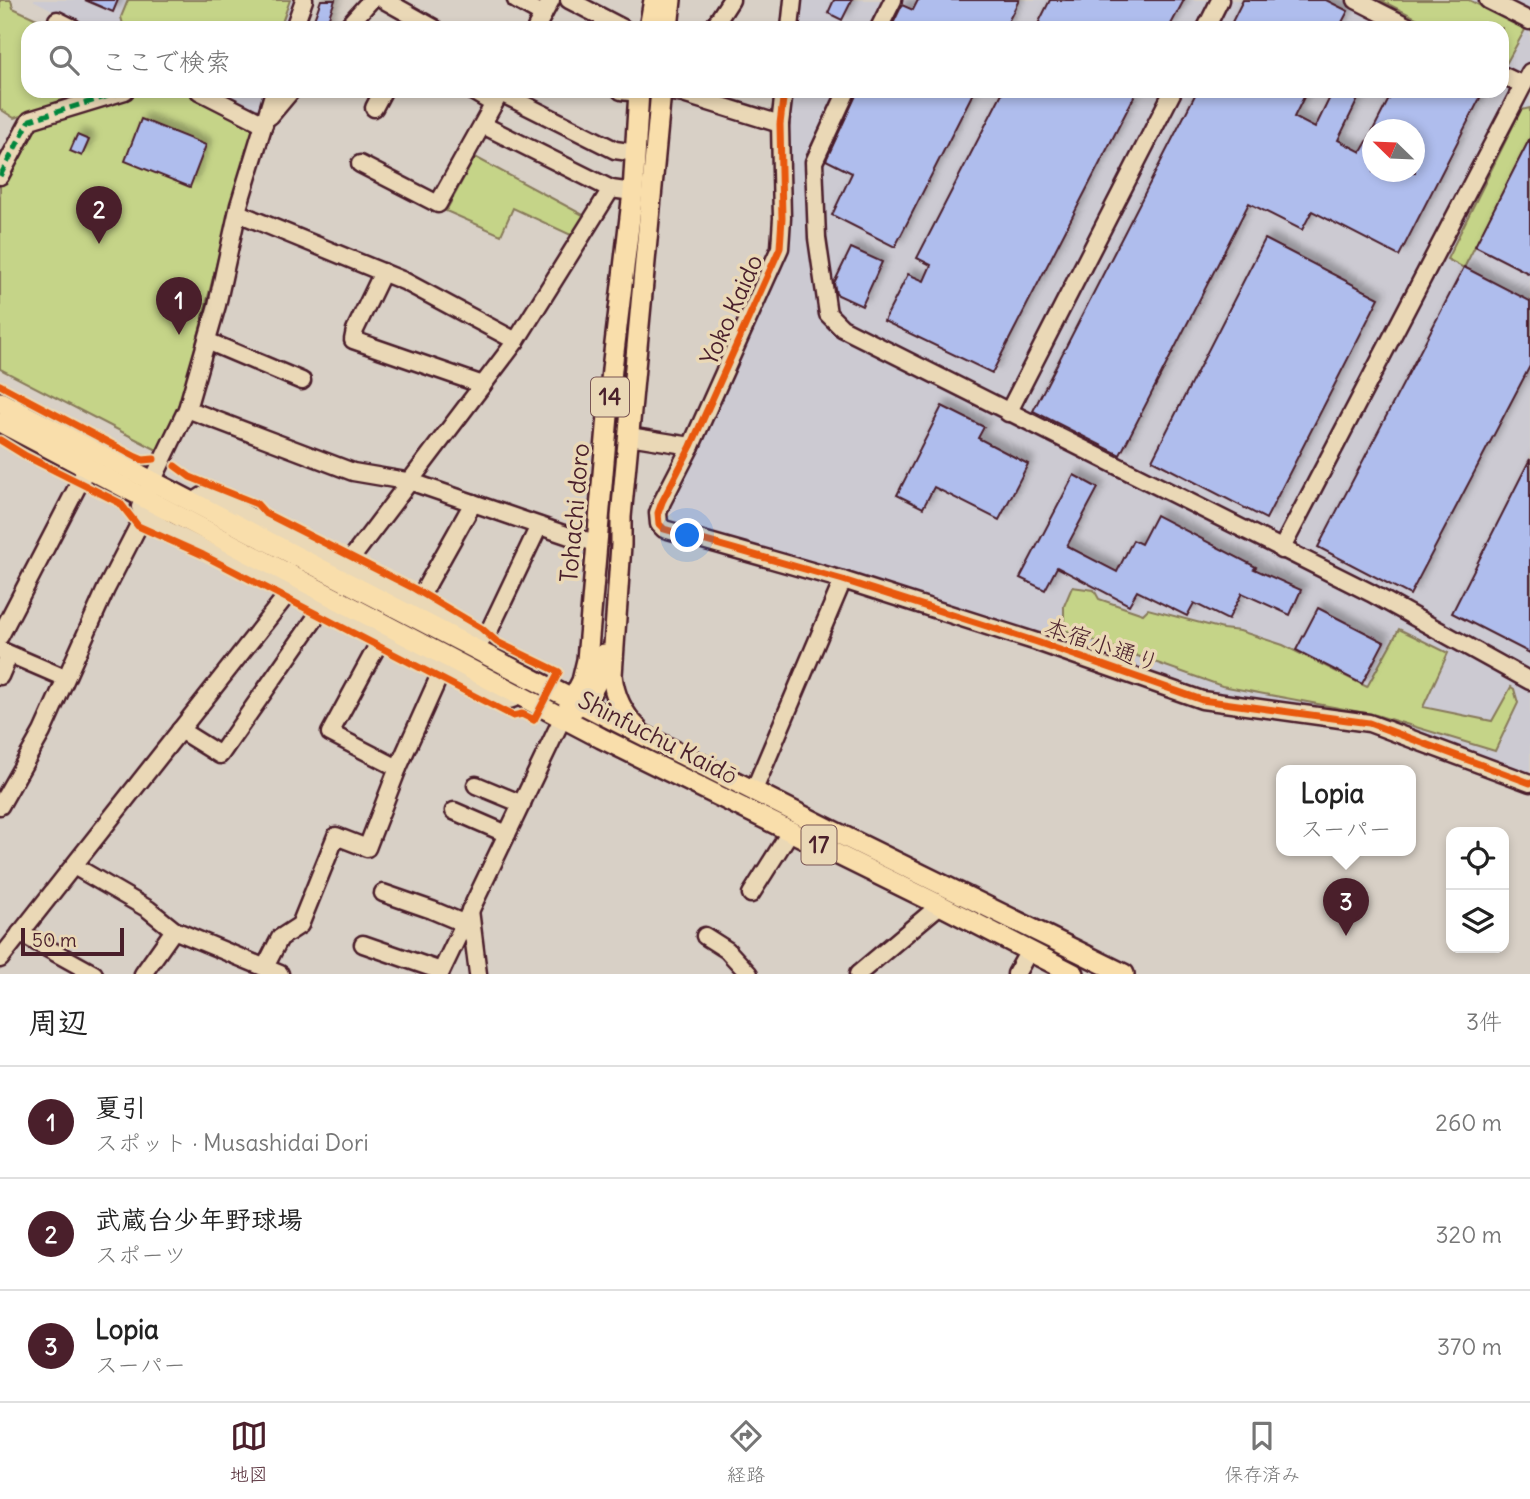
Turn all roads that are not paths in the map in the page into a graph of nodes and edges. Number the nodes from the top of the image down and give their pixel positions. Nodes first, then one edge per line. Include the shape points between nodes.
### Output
1 (304, 0) edge
2 (371, 0) edge
3 (384, 0) edge
4 (516, 0) edge
5 (551, 0) edge
6 (569, 0) edge
7 (646, 0) edge
8 (654, 0) edge
9 (671, 0) edge
10 (731, 0) edge
11 (793, 0) edge
12 (893, 0) edge
13 (1220, 0) edge
14 (1356, 0) edge
15 (1488, 0) edge
16 (296, 21) edge
17 (352, 21) edge
18 (422, 21) edge
19 (538, 21) edge
20 (540, 21) edge
21 (610, 21) edge
22 (646, 21) edge
23 (648, 21) edge
24 (669, 21) edge
25 (718, 21) edge
26 (791, 21) edge
27 (882, 21) edge
28 (1210, 21) edge
29 (1397, 21) edge
30 (1530, 21) edge
31 (1526, 79) edge
32 (102, 98) edge
33 (214, 98) edge
34 (272, 98) edge
35 (285, 98) edge
36 (379, 98) edge
37 (498, 98) edge
38 (503, 98) edge
39 (633, 98) edge
40 (662, 98) edge
41 (697, 98) edge
42 (783, 98) edge
43 (844, 98) edge
44 (1169, 98) edge
45 (374, 108) dead end
46 (265, 122) junction
47 (780, 124) junction
48 (483, 125) junction
49 (636, 153) junction
50 (360, 164) dead end
51 (0, 176) edge
52 (611, 189) junction
53 (633, 192) junction
54 (238, 213) junction
55 (383, 272) junction
56 (207, 341) junction
57 (516, 341) junction
58 (302, 381) dead end
59 (483, 385) junction
60 (0, 402) edge
61 (187, 409) junction
62 (1008, 413) junction
63 (0, 422) edge
64 (629, 436) junction
65 (691, 446) junction
66 (87, 468) junction
67 (412, 482) junction
68 (147, 498) junction
69 (193, 502) junction
70 (473, 503) junction
71 (621, 517) junction
72 (539, 526) junction
73 (664, 529) joint
74 (597, 542) junction
75 (1281, 550) junction
76 (348, 567) junction
77 (843, 580) junction
78 (288, 590) junction
79 (417, 603) junction
80 (320, 607) junction
81 (0, 636) edge
82 (381, 639) junction
83 (480, 646) junction
84 (5, 652) edge
85 (442, 670) junction
86 (0, 676) edge
87 (65, 678) junction
88 (1530, 681) edge
89 (519, 694) junction
90 (577, 702) junction
91 (563, 718) junction
92 (180, 730) junction
93 (642, 734) junction
94 (398, 768) junction
95 (1530, 783) edge
96 (476, 785) dead end
97 (754, 790) junction
98 (522, 804) junction
99 (0, 806) edge
100 (454, 811) dead end
101 (790, 832) junction
102 (507, 834) junction
103 (74, 866) junction
104 (383, 893) dead end
105 (751, 894) dead end
106 (940, 905) junction
107 (998, 913) junction
108 (467, 916) junction
109 (174, 930) junction
110 (20, 933) junction
111 (705, 936) dead end
112 (363, 943) dead end
113 (1029, 951) junction
114 (0, 959) edge
115 (1055, 964) junction
116 (273, 971) edge
117 (440, 972) edge
118 (1118, 973) edge
119 (94, 974) edge
120 (144, 974) edge
121 (478, 974) edge
122 (749, 974) edge
123 (858, 974) edge
124 (1017, 974) edge
125 (1074, 974) edge

1 - 16 street
2 - 17 street
3 - 18 street
4 - 19 street
5 - 20 street
6 - 21 street
7 - 22 main road
8 - 23 main road
9 - 24 main road
10 - 25 street
11 - 26 street
12 - 27 street
13 - 28 street
14 - 29 street
15 - 30 street
31 - 75 street
32 - 51 street via 30,120
33 - 46 street
34 - 46 street
35 - 46 street
36 - 45 street
37 - 48 street
38 - 49 street via 615,150
39 - 49 main road, Tohachi doro / 14
40 - 64 main road, Tohachi doro / 14
41 - 47 street
42 - 47 street, Yoko Kaido
43 - 62 street via 814,162 817,238 828,314 842,328
44 - 62 street
46 - 54 street
47 - 65 street, Yoko Kaido via 780,248
48 - 50 street via 438,204
48 - 52 street
49 - 53 main road, Tohachi doro / 14
52 - 53 street
52 - 57 street
53 - 74 main road, Tohachi doro / 14
54 - 55 street
54 - 56 street
55 - 57 street
55 - 59 street via 353,340
56 - 58 street
56 - 61 street
57 - 59 street
59 - 67 street
60 - 68 main road, 17
61 - 67 street via 353,472
61 - 68 street
62 - 75 street
63 - 66 main road, Shinfuchu Kaidō / 17
64 - 65 street
64 - 71 main road, Tohachi doro / 14
65 - 73 street, Yoko Kaido via 658,513
66 - 68 main road, Shinfuchu Kaidō / 17
66 - 81 street
67 - 70 street
67 - 76 street
68 - 69 main road, Shinfuchu Kaidō / 17
68 - 78 street
68 - 87 street
68 - 89 main road, Shinfuchu Kaidō / 17
69 - 76 street via 204,495 219,499
69 - 83 main road, Shinfuchu Kaidō / 17
70 - 72 street
70 - 79 street
71 - 90 main road, Tohachi doro / 14 via 612,545 603,661 594,688
71 - 93 main road, Tohachi doro / 14 via 613,682 624,713
72 - 74 street
72 - 83 street
73 - 77 street, 本宿小通り
74 - 90 main road, Tohachi doro / 14 via 586,668
75 - 88 street via 1371,593
76 - 79 street
77 - 95 street, 本宿小通り via 1202,699 1369,723
77 - 97 street
78 - 80 street
78 - 92 street
79 - 83 street via 473,632
80 - 82 street
80 - 92 street via 220,755
82 - 85 street
82 - 94 street via 330,733
83 - 90 main road, Shinfuchu Kaidō / 17
84 - 86 street
84 - 87 street
85 - 89 street via 505,702
85 - 94 street
87 - 99 street via 42,732
89 - 91 main road, Shinfuchu Kaidō / 17
90 - 91 main road, Tohachi doro / 14
90 - 93 main road, Shinfuchu Kaidō / 17
91 - 98 street
91 - 101 main road, Shinfuchu Kaidō / 17
92 - 103 street
93 - 97 main road, Shinfuchu Kaidō / 17
94 - 116 street via 367,848 336,836 300,925 280,938
96 - 98 street
97 - 107 main road, Shinfuchu Kaidō / 17
98 - 102 street
100 - 102 street
101 - 105 street
101 - 106 main road, Shinfuchu Kaidō / 17
102 - 108 street
103 - 109 street via 148,909
103 - 110 street
104 - 108 street
106 - 113 main road, Shinfuchu Kaidō / 17
106 - 123 street
107 - 115 main road via 1073,961 1069,966
107 - 118 main road, Shinfuchu Kaidō / 17
108 - 117 street
108 - 121 street
109 - 116 street
109 - 120 street
110 - 114 street
110 - 119 street
111 - 122 street via 727,950
112 - 117 street
113 - 115 main road, Shinfuchu Kaidō / 17
113 - 124 street
115 - 125 main road, Shinfuchu Kaidō / 17

